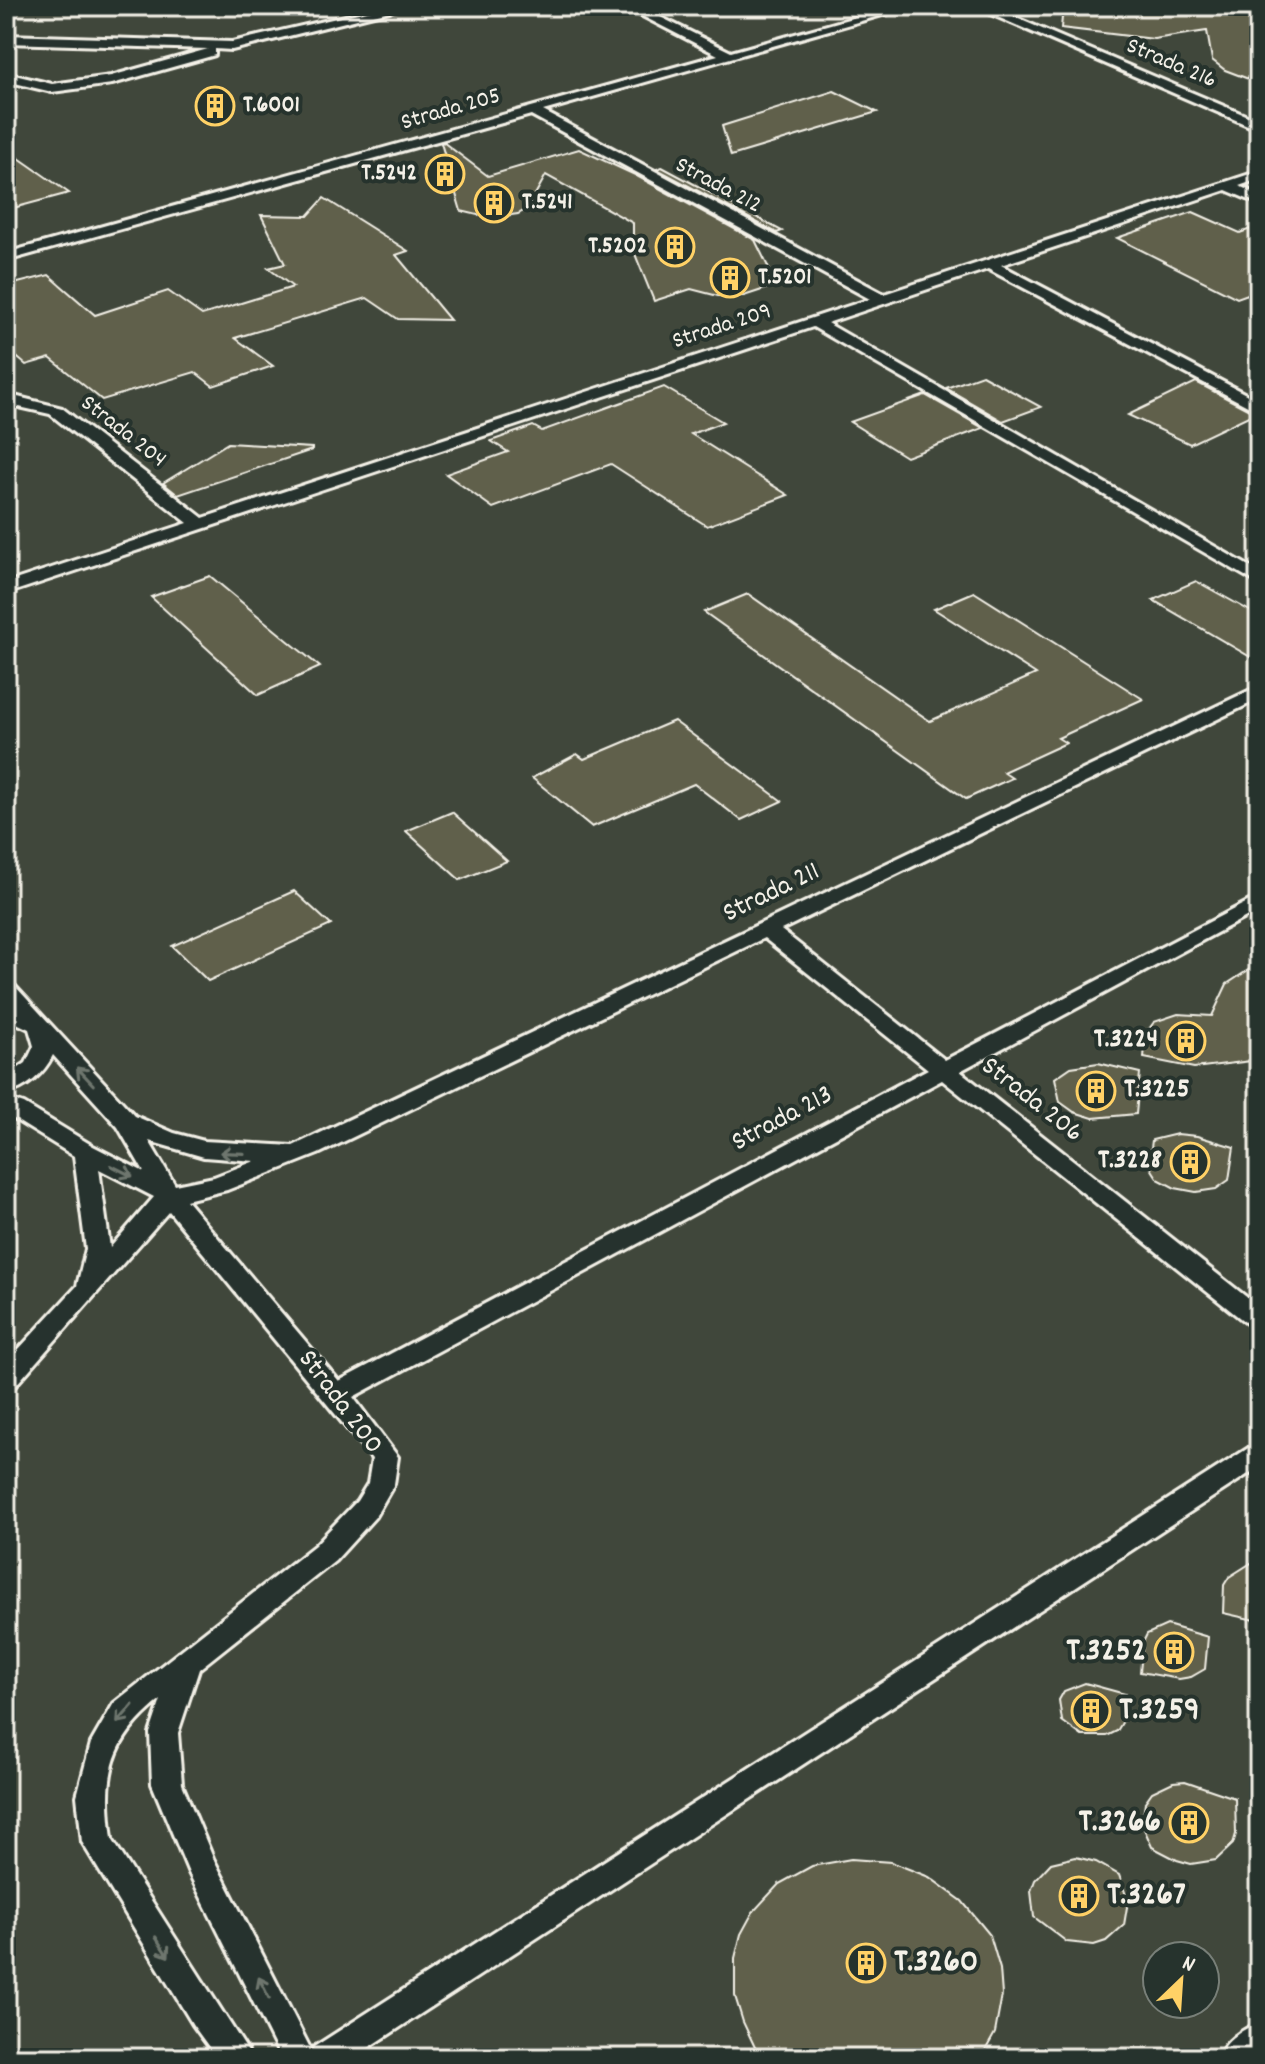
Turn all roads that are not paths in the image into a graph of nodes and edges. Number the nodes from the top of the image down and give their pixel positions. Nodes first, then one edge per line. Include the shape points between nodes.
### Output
1 (404, 6) edge
2 (629, 6) edge
3 (908, 6) edge
4 (978, 6) edge
5 (6, 39) edge
6 (232, 46) junction
7 (728, 55) junction
8 (6, 77) edge
9 (531, 110) junction
10 (1259, 126) edge
11 (1259, 175) edge
12 (1227, 186) junction
13 (1259, 200) edge
14 (6, 257) edge
15 (992, 266) junction
16 (884, 300) junction
17 (815, 322) junction
18 (6, 399) edge
19 (1259, 407) edge
20 (200, 524) junction
21 (1259, 579) edge
22 (6, 589) edge
23 (1259, 692) edge
24 (1259, 902) edge
25 (767, 930) junction
26 (6, 990) edge
27 (6, 1011) edge
28 (38, 1026) junction
29 (942, 1069) junction
30 (6, 1086) edge
31 (6, 1106) edge
32 (127, 1122) junction
33 (310, 1148) junction
34 (85, 1152) junction
35 (169, 1195) junction
36 (87, 1291) junction
37 (1259, 1320) edge
38 (6, 1379) edge
39 (336, 1394) junction
40 (1259, 1454) edge
41 (186, 1665) junction
42 (1259, 2038) edge
43 (236, 2058) edge
44 (298, 2058) edge
45 (325, 2058) edge
46 (1234, 2058) edge

1 - 6 lane
2 - 7 lane
3 - 7 lane, Strada 205
4 - 10 lane, Strada 216
5 - 6 lane
6 - 8 lane via 112,80 52,88
7 - 9 lane, Strada 205
9 - 14 lane, Strada 205
9 - 16 lane, Strada 212
11 - 12 lane, Strada 209
12 - 13 lane
12 - 15 lane, Strada 209
15 - 16 lane, Strada 209
15 - 19 lane
16 - 17 lane, Strada 209
17 - 20 lane, Strada 209
17 - 21 lane
18 - 20 lane, Strada 204 via 56,411
20 - 22 lane, Strada 209
23 - 25 lane, Strada 211
24 - 29 lane, Strada 213
25 - 29 lane, Strada 206
25 - 33 lane, Strada 211
26 - 28 lane
27 - 28 lane
28 - 30 lane via 46,1044 42,1058 32,1071
32 -> 28 lane
29 - 37 lane, Strada 206
29 - 39 lane, Strada 213
31 - 34 lane
33 -> 32 lane, Strada 211 via 232,1154 201,1150
32 - 35 lane
33 - 35 lane, Strada 211 via 219,1184
34 -> 35 lane
34 - 36 lane via 98,1249
35 - 36 lane
35 - 39 lane, Strada 200
36 - 38 lane
39 - 41 lane, Strada 200 via 385,1457 381,1484 366,1509 325,1553
40 - 45 lane
41 -> 43 lane, Strada 200 via 124,1712 105,1743 92,1796 97,1842
44 -> 41 lane via 200,1863 167,1784 164,1733
42 - 46 lane

